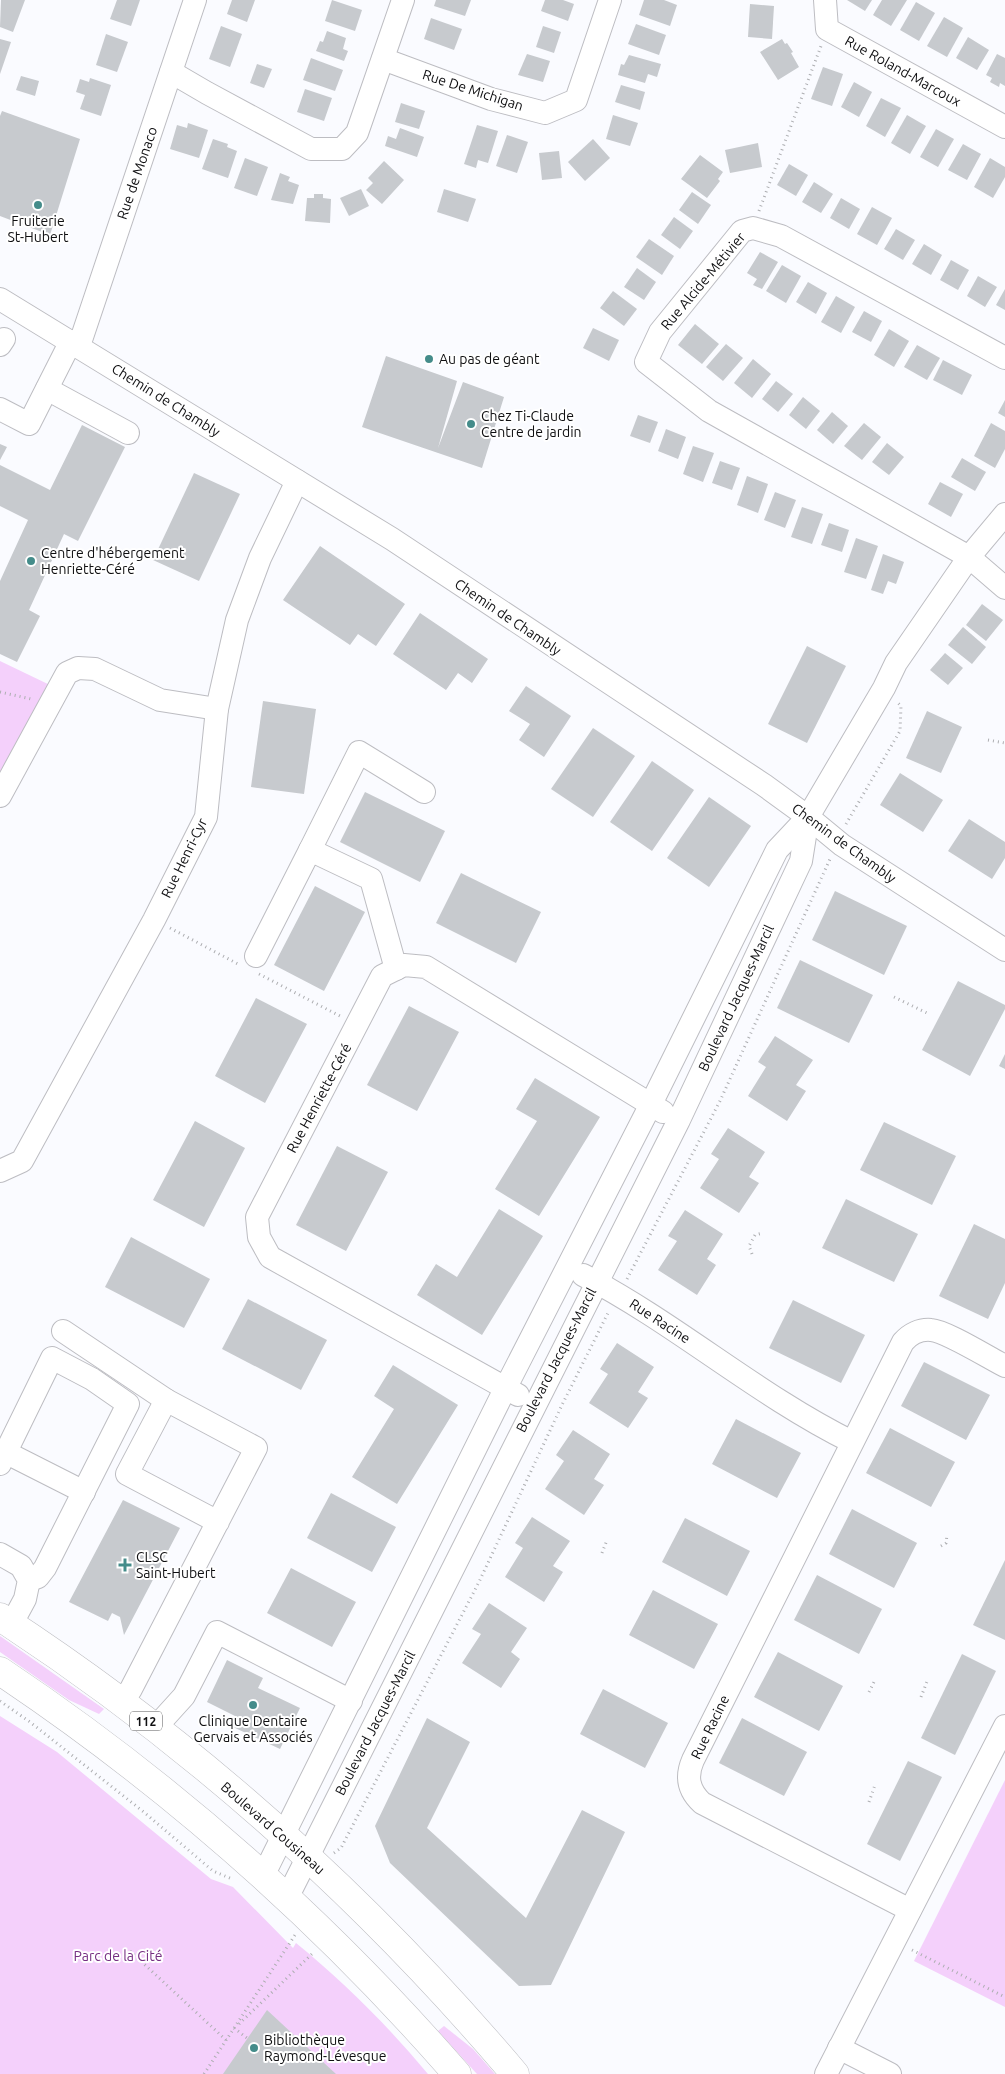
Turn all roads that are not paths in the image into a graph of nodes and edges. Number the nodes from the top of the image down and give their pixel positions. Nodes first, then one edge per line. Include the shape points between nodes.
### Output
1 (195, 0) edge
2 (403, 0) edge
3 (610, 0) edge
4 (825, 0) edge
5 (383, 59) junction
6 (171, 72) junction
7 (1005, 127) edge
8 (0, 299) edge
9 (75, 344) junction
10 (1005, 358) edge
11 (47, 389) junction
12 (0, 409) edge
13 (128, 433) dead end
14 (297, 481) junction
15 (1005, 514) edge
16 (969, 557) junction
17 (1005, 588) edge
18 (216, 709) junction
19 (424, 792) dead end
20 (0, 796) edge
21 (808, 817) junction
22 (310, 850) junction
23 (1005, 950) edge
24 (256, 956) dead end
25 (396, 969) junction
26 (650, 1106) junction
27 (679, 1120) junction
28 (0, 1171) edge
29 (568, 1267) junction
30 (596, 1281) junction
31 (64, 1331) dead end
32 (85, 1346) junction
33 (1005, 1366) edge
34 (73, 1369) junction
35 (122, 1370) junction
36 (506, 1387) junction
37 (110, 1391) junction
38 (166, 1400) junction
39 (534, 1405) junction
40 (852, 1442) junction
41 (3, 1458) edge
42 (84, 1492) junction
43 (218, 1522) junction
44 (0, 1554) edge
45 (28, 1580) junction
46 (6, 1621) edge
47 (0, 1671) edge
48 (351, 1701) junction
49 (122, 1703) junction
50 (1005, 1726) edge
51 (155, 1728) junction
52 (283, 1835) junction
53 (320, 1856) junction
54 (252, 1879) junction
55 (287, 1898) junction
56 (910, 1910) junction
57 (839, 2048) junction
58 (456, 2074) edge
59 (515, 2074) edge
60 (826, 2074) edge
61 (890, 2074) edge

1 - 6 street, Rue de Monaco
2 - 5 street
3 - 5 street, Rue De Michigan via 576,100 545,113 492,99
4 - 7 street, Rue Roland-Marcoux via 827,29
5 - 6 street via 357,132 342,148 311,149
6 - 9 street, Rue de Monaco
8 - 9 street, Chemin de Chambly
9 - 11 street, Rue de Monaco
9 - 14 street, Chemin de Chambly
10 - 16 street, Rue Alcide-Métivier via 781,236 753,228 742,231 660,332 646,362 709,411
11 - 12 street, Rue de Monaco via 29,424
11 - 13 street
14 - 18 street, Rue Henri-Cyr via 260,558 237,620
14 - 21 street, Chemin de Chambly via 392,539
15 - 16 street, Boulevard Jacques-Marcil
16 - 17 street
16 - 21 street, Boulevard Jacques-Marcil via 896,663
18 - 20 street via 160,700 95,669 78,668 67,673
18 - 28 street, Rue Henri-Cyr via 206,817 154,920 22,1161
19 - 22 street via 359,752
21 - 23 street, Chemin de Chambly via 905,887
21 - 26 street, Boulevard Jacques-Marcil via 777,850
21 - 27 street, Boulevard Jacques-Marcil via 801,860
22 - 24 street
22 - 25 street via 371,879
25 - 26 street via 404,965 426,967
25 - 36 street, Rue Henriette-Céré via 382,976 257,1216 259,1237 270,1257
26 - 27 street
26 - 29 street, Boulevard Jacques-Marcil
27 - 30 street, Boulevard Jacques-Marcil
29 - 30 street, Rue Racine
29 - 36 street, Boulevard Jacques-Marcil
30 - 39 street, Boulevard Jacques-Marcil
30 - 40 street, Rue Racine via 808,1419
31 - 32 street
32 - 34 street
32 - 35 street
33 - 40 street, Rue Racine via 937,1331 916,1332 900,1348
34 - 37 street
34 - 41 street via 52,1358
35 - 37 street
35 - 38 street
36 - 39 street, Rue Henriette-Céré
36 - 48 street, Boulevard Jacques-Marcil
37 - 42 street via 128,1404
38 - 43 street via 256,1448
38 - 43 street via 127,1474
39 - 53 street, Boulevard Jacques-Marcil
40 - 56 street, Rue Racine via 693,1760 690,1784 694,1794 706,1806
41 - 42 street
42 - 45 street via 45,1568 38,1577
43 - 49 street
44 - 45 street via 20,1566
45 - 46 street via 25,1599
46 - 49 main road, Boulevard Cousineau / 112
47 - 54 main road via 139,1771
48 - 51 street via 217,1632 184,1696
48 - 52 street, Boulevard Jacques-Marcil
49 - 51 main road, Boulevard Cousineau / 112
50 - 56 street
51 - 52 main road, Boulevard Cousineau / 112
52 - 53 main road, Boulevard Cousineau / 112
52 - 54 street, Boulevard Jacques-Marcil
53 - 55 street, Boulevard Jacques-Marcil
53 - 59 main road, Boulevard Cousineau / 112 via 337,1884
54 - 55 main road
55 - 58 main road via 383,1993
56 - 57 street
57 - 60 street
57 - 61 street

